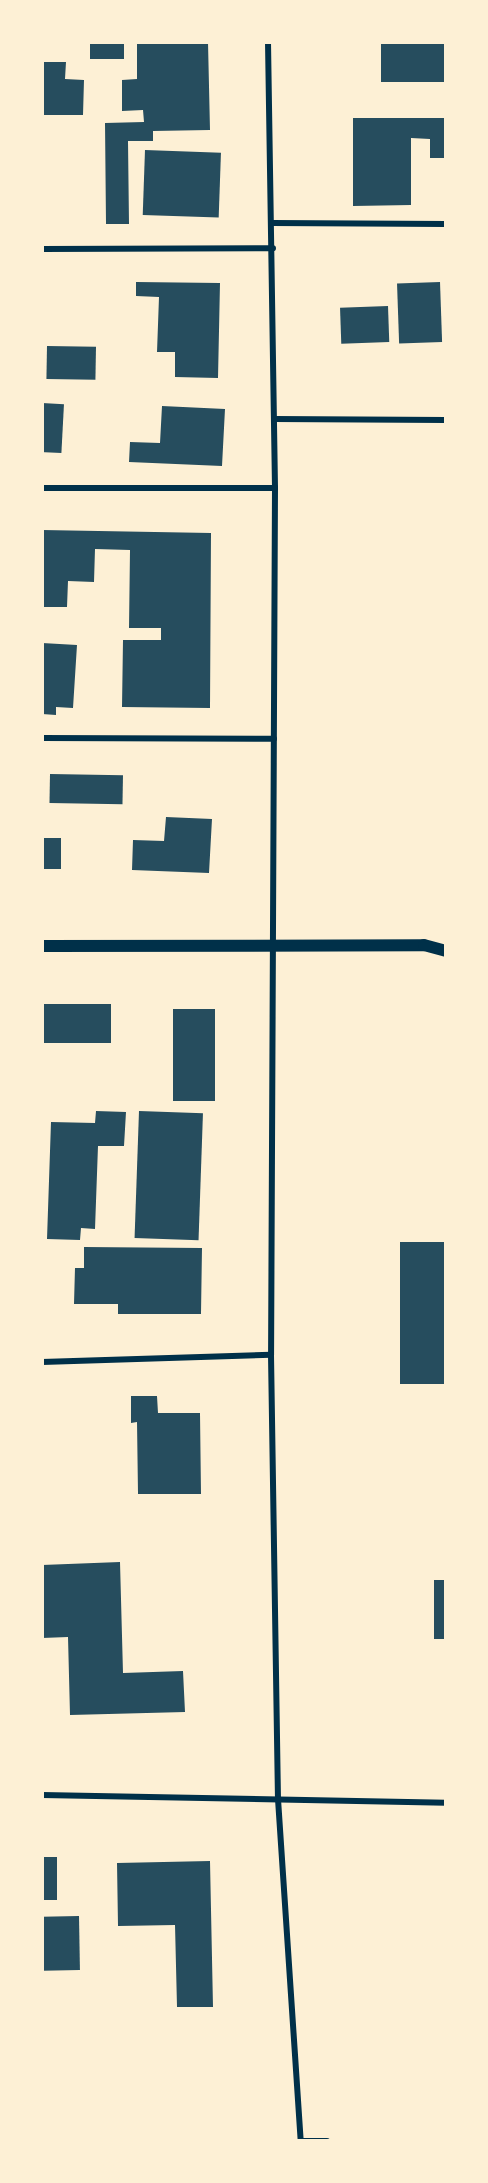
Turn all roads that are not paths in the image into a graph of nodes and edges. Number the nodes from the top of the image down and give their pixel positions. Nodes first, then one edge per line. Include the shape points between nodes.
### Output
1 (268, 42) edge
2 (272, 224) junction
3 (446, 224) edge
4 (273, 248) junction
5 (42, 249) edge
6 (274, 419) junction
7 (446, 420) edge
8 (42, 488) edge
9 (275, 488) junction
10 (42, 738) edge
11 (274, 740) junction
12 (270, 945) junction
13 (42, 946) edge
14 (446, 951) edge
15 (271, 1355) junction
16 (42, 1362) edge
17 (42, 1795) edge
18 (278, 1799) junction
19 (446, 1803) edge
20 (301, 2141) edge
21 (327, 2141) edge

1 - 2 street
2 - 3 street
2 - 4 street
4 - 5 street
4 - 6 street
6 - 7 street
6 - 9 street
8 - 9 street
9 - 11 street
10 - 11 street
11 - 12 street
12 - 13 main road
12 - 14 main road via 424,945
12 - 15 street
15 - 16 street
15 - 18 street
17 - 18 street
18 - 19 street
18 - 20 street
20 - 21 street

